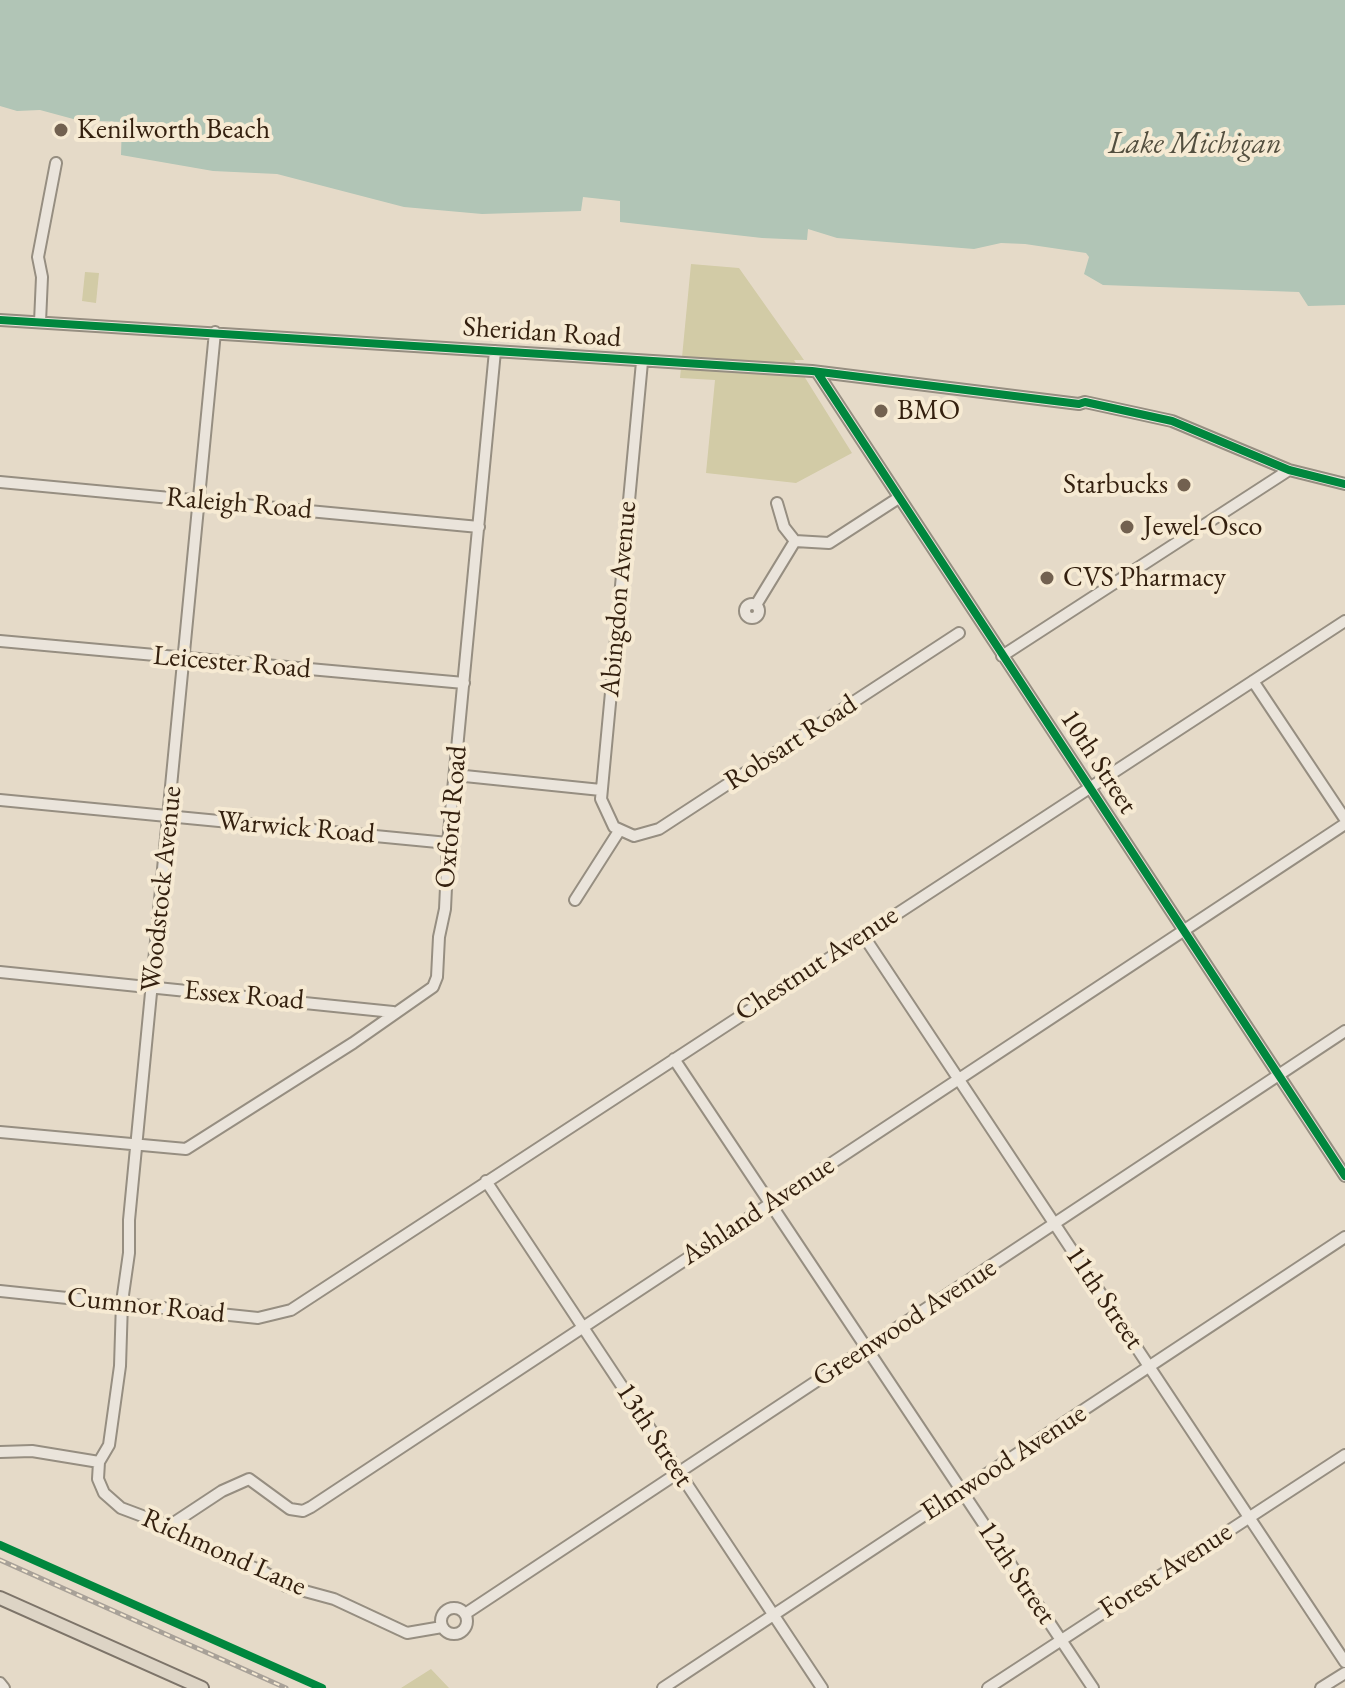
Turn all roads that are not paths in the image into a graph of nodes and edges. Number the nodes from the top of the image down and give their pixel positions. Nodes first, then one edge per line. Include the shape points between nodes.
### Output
1 (56, 163) dead end
2 (0, 320) edge
3 (40, 322) junction
4 (215, 332) junction
5 (495, 351) junction
6 (642, 362) junction
7 (817, 372) junction
8 (1289, 470) junction
9 (0, 482) edge
10 (1345, 484) edge
11 (897, 499) junction
12 (199, 500) junction
13 (777, 503) dead end
14 (479, 527) junction
15 (795, 541) junction
16 (756, 605) dead end
17 (1345, 621) edge
18 (959, 633) dead end
19 (0, 641) edge
20 (1002, 656) junction
21 (184, 659) junction
22 (1253, 681) junction
23 (464, 683) junction
24 (455, 775) junction
25 (1088, 787) junction
26 (601, 790) junction
27 (0, 800) edge
28 (169, 816) junction
29 (1345, 822) edge
30 (619, 831) junction
31 (448, 843) junction
32 (575, 900) dead end
33 (1183, 931) junction
34 (863, 935) junction
35 (0, 972) edge
36 (152, 987) junction
37 (393, 1012) junction
38 (1345, 1031) edge
39 (674, 1059) junction
40 (1279, 1075) junction
41 (958, 1078) junction
42 (0, 1132) edge
43 (137, 1144) junction
44 (1345, 1176) edge
45 (486, 1181) junction
46 (770, 1203) junction
47 (1054, 1224) junction
48 (1345, 1237) edge
49 (0, 1291) edge
50 (122, 1302) junction
51 (291, 1310) joint
52 (582, 1327) junction
53 (867, 1348) junction
54 (1149, 1367) junction
55 (0, 1452) edge
56 (1345, 1455) edge
57 (99, 1462) junction
58 (679, 1472) junction
59 (962, 1491) junction
60 (1249, 1517) junction
61 (169, 1526) junction
62 (0, 1598) edge
63 (465, 1614) junction
64 (773, 1615) junction
65 (442, 1627) junction
66 (1061, 1640) junction
67 (1345, 1662) edge
68 (1345, 1673) edge
69 (0, 1683) edge
70 (4, 1688) edge
71 (202, 1688) edge
72 (663, 1688) edge
73 (822, 1688) edge
74 (988, 1688) edge
75 (1093, 1688) edge
76 (1321, 1688) edge

1 - 3 street via 38,257
2 - 3 street, Sheridan Road
3 - 4 street, Sheridan Road
4 - 5 street, Sheridan Road
4 - 12 street, Woodstock Avenue
5 - 6 street, Sheridan Road
5 - 14 street, Oxford Road
6 - 7 street, Sheridan Road
6 - 26 street, Abingdon Avenue
7 - 8 street, Sheridan Road via 1079,404 1085,409 1103,407 1172,421
7 - 11 street, 10th Street
8 - 10 street, Sheridan Road
8 - 20 street
9 - 12 street, Raleigh Road
11 - 15 street via 829,543
11 - 20 street, 10th Street
12 - 14 street, Raleigh Road
12 - 21 street, Woodstock Avenue
13 - 15 street via 781,521
14 - 23 street, Oxford Road
15 - 16 street
17 - 22 street, Chestnut Avenue
18 - 30 street, Robsart Road via 659,829 641,836
19 - 21 street, Leicester Road
20 - 25 street, 10th Street
21 - 23 street, Leicester Road
21 - 28 street, Woodstock Avenue
22 - 25 street, Chestnut Avenue
22 - 29 street
23 - 24 street, Oxford Road
24 - 26 street
24 - 31 street, Oxford Road
25 - 33 street, 10th Street
25 - 34 street, Chestnut Avenue
26 - 30 street, Abingdon Avenue via 605,814
27 - 28 street, Warwick Road
28 - 31 street, Warwick Road
28 - 36 street, Woodstock Avenue
29 - 33 street, Ashland Avenue
30 - 32 street
31 - 37 street, Oxford Road via 435,982 421,998
33 - 40 street, 10th Street
33 - 41 street, Ashland Avenue
34 - 39 street, Chestnut Avenue
34 - 41 street, 11th Street
35 - 36 street, Essex Road
36 - 37 street, Essex Road
36 - 43 street, Woodstock Avenue
37 - 43 street, Oxford Road via 186,1149
38 - 40 street, Greenwood Avenue
39 - 45 street, Chestnut Avenue
39 - 46 street, 12th Street
40 - 44 street, 10th Street
40 - 47 street, Greenwood Avenue
41 - 46 street, Ashland Avenue
41 - 47 street, 11th Street
42 - 43 street
43 - 50 street, Woodstock Avenue
45 - 51 street, Chestnut Avenue
45 - 52 street, 13th Street
46 - 52 street, Ashland Avenue
46 - 53 street, 12th Street
47 - 53 street, Greenwood Avenue
47 - 54 street, 11th Street
48 - 54 street, Elmwood Avenue
49 - 50 street, Cumnor Road
50 - 51 street, Cumnor Road via 258,1318
50 - 57 street, Woodstock Avenue via 109,1445
52 - 58 street, 13th Street
52 - 61 street, Ashland Avenue via 303,1511 290,1509 249,1479
53 - 58 street, Greenwood Avenue
53 - 59 street, 12th Street
54 - 59 street, Elmwood Avenue
54 - 60 street, 11th Street
55 - 57 street via 32,1451
56 - 60 street, Forest Avenue
57 - 61 street, Richmond Lane via 98,1479 108,1499
58 - 63 street, Greenwood Avenue
58 - 64 street, 13th Street
59 - 64 street, Elmwood Avenue
59 - 66 street, 12th Street
60 - 66 street, Forest Avenue
60 - 67 street, 11th Street
61 - 65 street, Richmond Lane via 286,1586 353,1607 382,1624 416,1634
62 - 71 main road
63 - 65 street, Greenwood Avenue via 453,1607 445,1611
63 - 65 street, Greenwood Avenue via 466,1626 460,1632 452,1634
64 - 72 street, Elmwood Avenue
64 - 73 street, 13th Street
66 - 74 street, Forest Avenue
66 - 75 street, 12th Street
68 - 76 street
69 - 70 street

